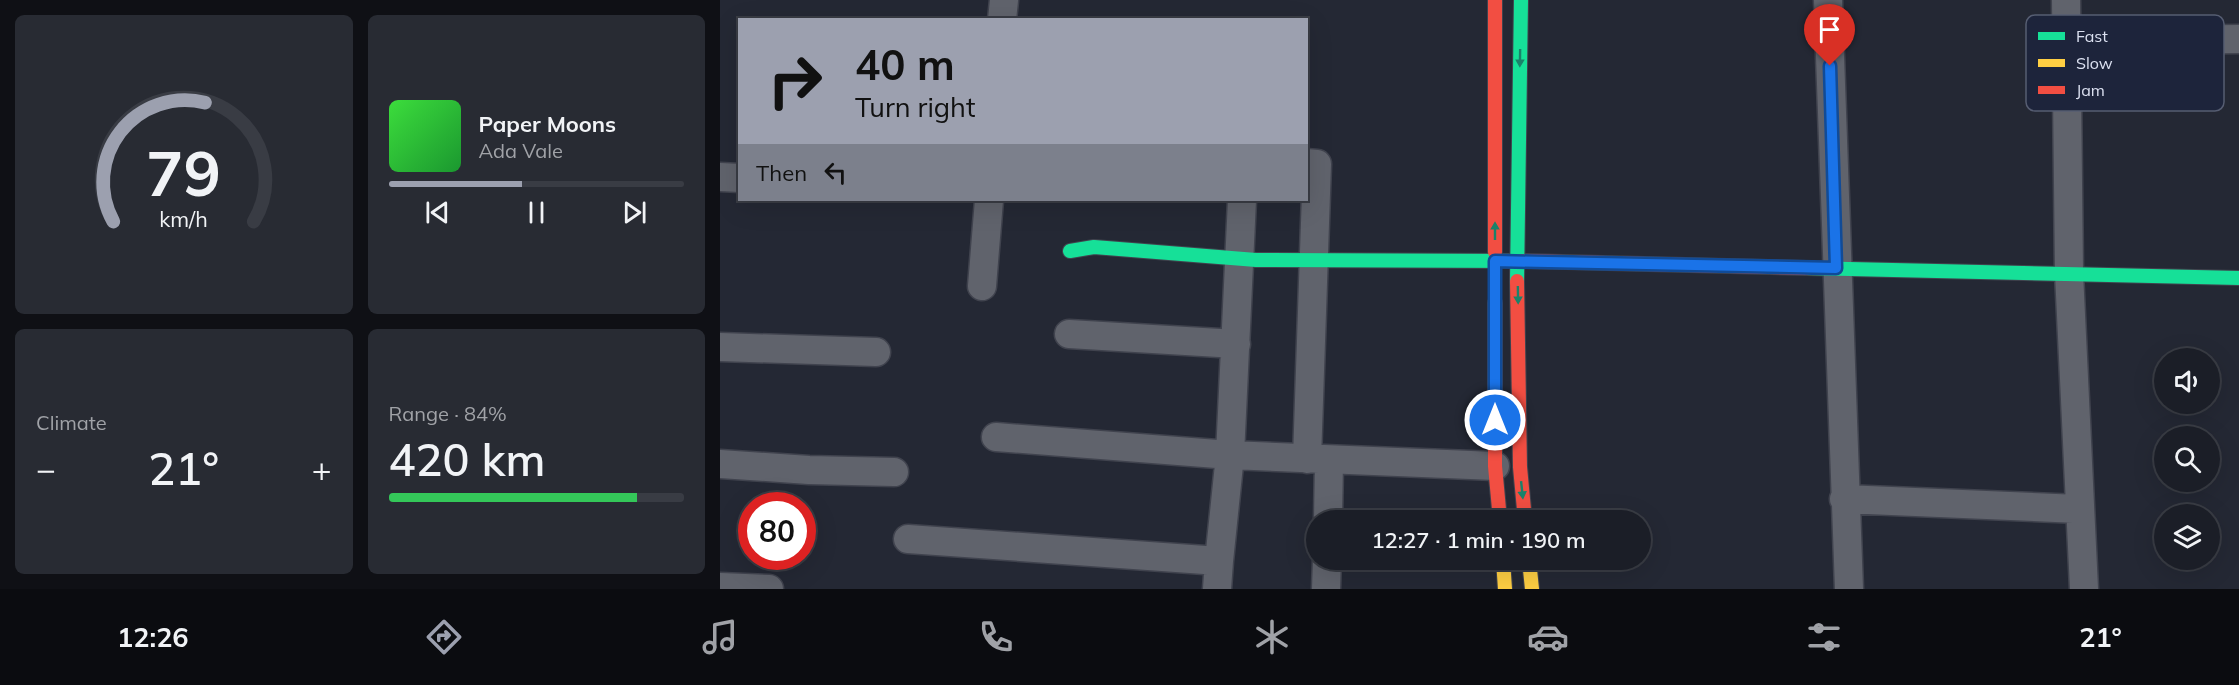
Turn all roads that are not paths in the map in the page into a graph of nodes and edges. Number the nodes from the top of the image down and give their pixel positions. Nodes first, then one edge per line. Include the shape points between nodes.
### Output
1 (1004, 0) edge
2 (1495, 0) edge
3 (1521, 0) edge
4 (1828, 0) edge
5 (2066, 0) edge
6 (2066, 15) edge
7 (1002, 18) edge
8 (2224, 39) edge
9 (2239, 39) edge
10 (2068, 111) edge
11 (1308, 163) edge
12 (720, 177) edge
13 (738, 178) edge
14 (989, 201) edge
15 (1242, 201) edge
16 (1070, 251) dead end
17 (1238, 258) junction
18 (1315, 260) junction
19 (1517, 261) junction
20 (1836, 268) junction
21 (1495, 272) junction
22 (2069, 273) junction
23 (2239, 278) edge
24 (982, 286) dead end
25 (1069, 334) dead end
26 (1236, 344) junction
27 (720, 347) edge
28 (876, 352) dead end
29 (996, 437) dead end
30 (1230, 455) junction
31 (1318, 459) junction
32 (720, 464) edge
33 (1496, 466) junction
34 (894, 472) dead end
35 (1844, 499) junction
36 (2079, 509) junction
37 (1326, 510) edge
38 (1499, 510) edge
39 (1524, 510) edge
40 (908, 539) dead end
41 (1219, 561) junction
42 (1327, 570) edge
43 (1504, 570) edge
44 (1530, 570) edge
45 (720, 587) edge
46 (769, 589) edge
47 (1217, 589) edge
48 (1326, 589) edge
49 (1505, 589) edge
50 (1532, 589) edge
51 (1849, 589) edge
52 (2084, 589) edge

1 - 7 street
21 -> 2 main road
3 -> 19 main road
4 - 20 street
5 - 6 street
8 - 9 street
10 - 22 street
11 - 18 street via 1317,164
12 - 13 street
14 - 24 street
15 - 17 street
16 - 17 main road via 1094,247
17 - 18 main road
17 - 26 street
18 - 21 main road
18 - 31 street
19 - 20 main road
19 - 21 main road
19 -> 39 main road
20 - 22 main road
20 - 35 street
21 - 33 main road
22 - 23 main road
22 - 36 street
25 - 26 street
26 - 30 street
27 - 28 street
29 - 30 street
30 - 31 street
30 - 41 street
31 - 33 street
31 - 37 street
32 - 34 street
33 - 38 main road
35 - 36 street
35 - 51 street
36 - 52 street
40 - 41 street
41 - 47 street
42 - 48 street
43 - 49 main road
44 - 50 main road
45 - 46 street

